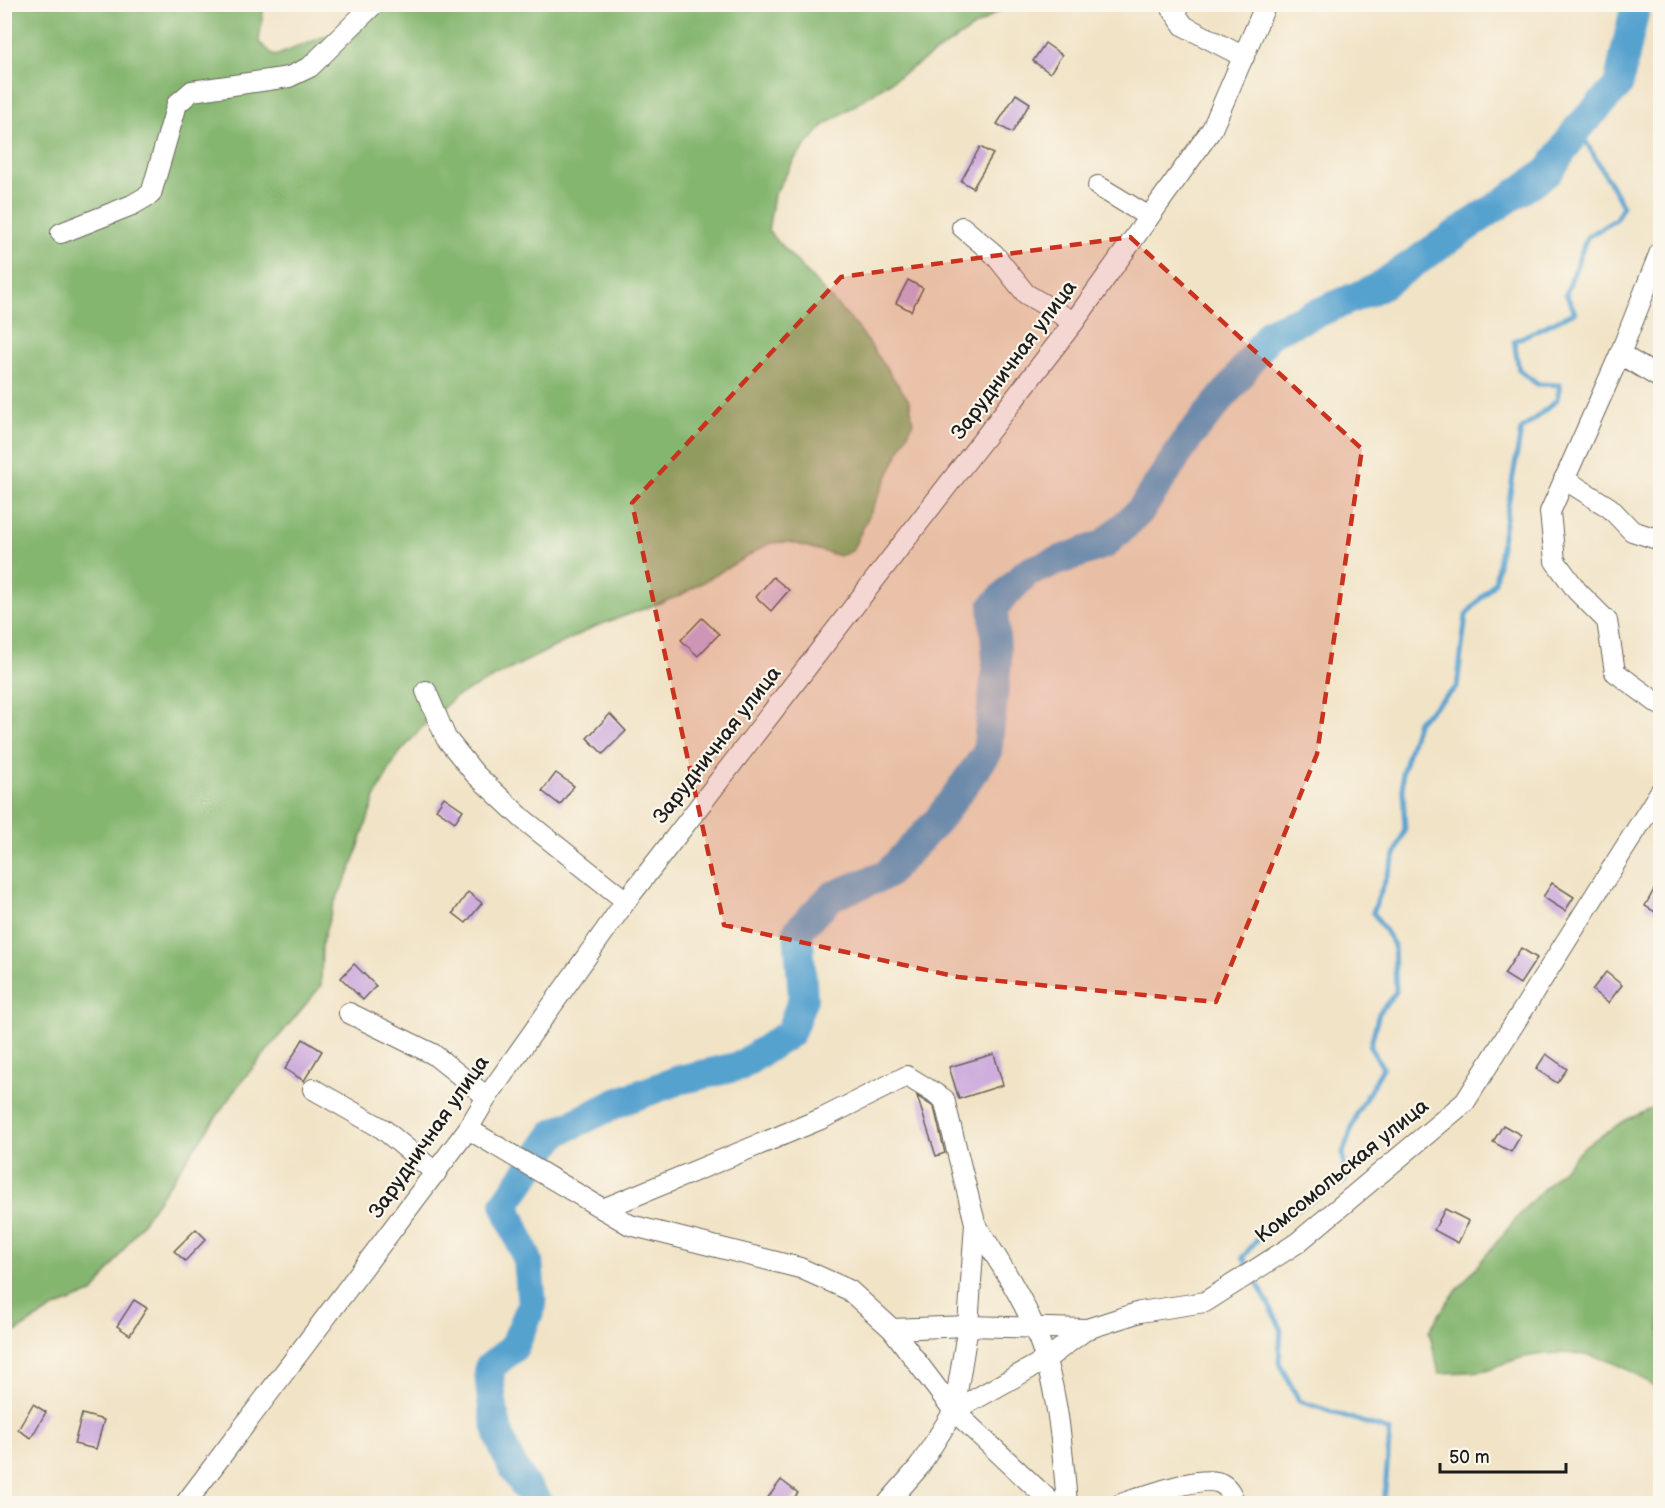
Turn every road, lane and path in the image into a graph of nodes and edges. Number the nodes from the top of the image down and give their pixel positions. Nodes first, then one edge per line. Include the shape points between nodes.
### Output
1 (374, 4) edge
2 (1169, 4) edge
3 (1266, 4) edge
4 (1244, 57) junction
5 (1098, 186) dead end
6 (1149, 217) junction
7 (962, 226) dead end
8 (61, 233) dead end
9 (1660, 252) edge
10 (1074, 322) junction
11 (1620, 354) junction
12 (1660, 378) edge
13 (1564, 479) junction
14 (1660, 540) edge
15 (426, 692) dead end
16 (1660, 705) edge
17 (1660, 792) edge
18 (626, 901) junction
19 (350, 1013) dead end
20 (313, 1089) dead end
21 (487, 1096) junction
22 (468, 1129) junction
23 (436, 1173) junction
24 (603, 1209) junction
25 (975, 1223) junction
26 (968, 1326) junction
27 (1035, 1328) junction
28 (892, 1329) junction
29 (1087, 1329) junction
30 (1045, 1360) junction
31 (954, 1411) junction
32 (185, 1503) edge
33 (887, 1503) edge
34 (1053, 1503) edge
35 (1067, 1503) edge
36 (1121, 1503) edge
37 (1235, 1503) edge

1 - 8 street via 310,67 289,77 192,91 177,104 151,194
2 - 4 street via 1184,26
3 - 4 street, Зарудничная улица
4 - 6 street, Зарудничная улица via 1212,129
5 - 6 street
6 - 10 street, Зарудничная улица
7 - 10 street via 994,254 1026,294
9 - 11 street
10 - 18 street, Зарудничная улица
11 - 12 street
11 - 13 street
13 - 14 street via 1610,508 1632,531
13 - 16 street via 1550,512 1555,561 1577,591 1607,621 1614,672
15 - 18 street via 446,738 475,774 523,819
17 - 29 street, Комсомольская улица via 1465,1102 1297,1243 1205,1302 1140,1312
18 - 21 street, Зарудничная улица
19 - 21 street via 433,1054
20 - 23 street via 383,1129
21 - 22 street, Зарудничная улица
22 - 23 street, Зарудничная улица
22 - 24 street
23 - 32 street, Зарудничная улица
24 - 25 street via 821,1119 907,1076 944,1099
24 - 28 street via 630,1225 800,1268 849,1290
25 - 26 street
25 - 27 street
26 - 27 street, Комсомольская улица
26 - 28 street, Комсомольская улица
26 - 31 street
27 - 29 street, Комсомольская улица
27 - 30 street
28 - 31 street
29 - 30 street
30 - 31 street
30 - 35 street via 1059,1422
31 - 33 street via 919,1467
31 - 34 street
36 - 37 street via 1198,1481 1220,1482

